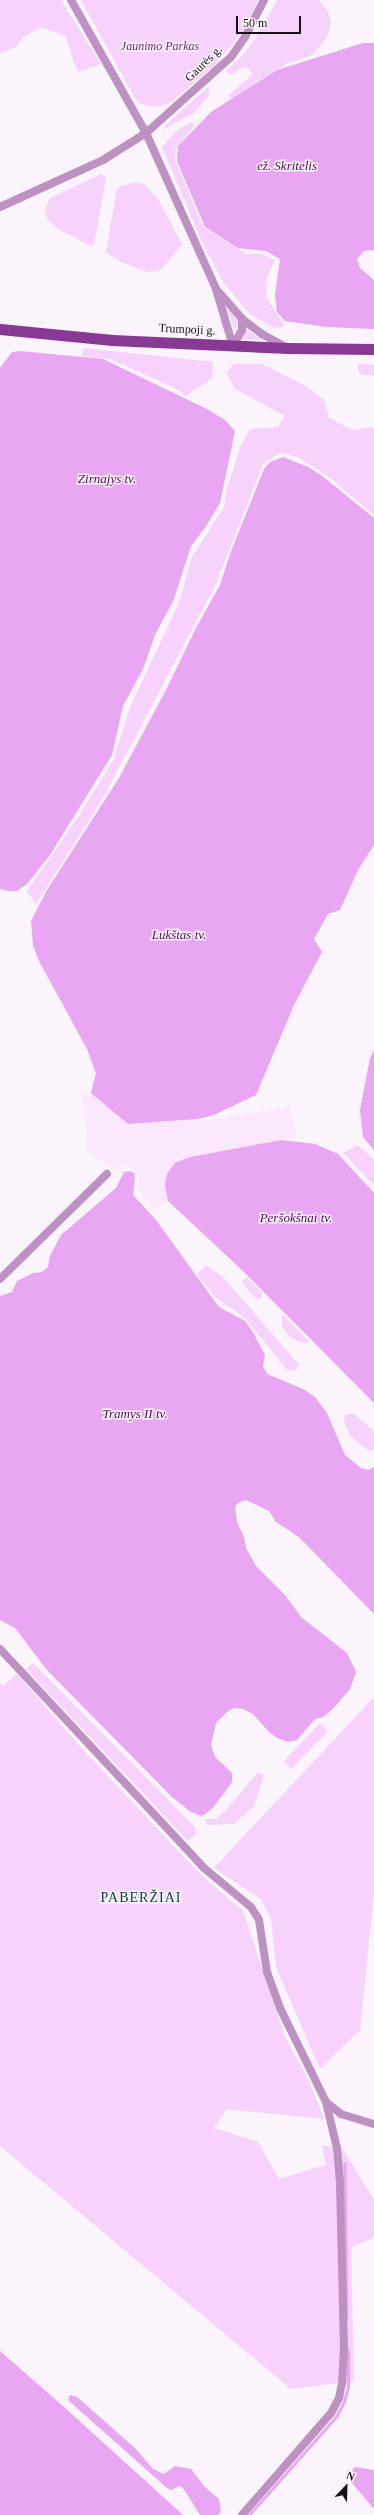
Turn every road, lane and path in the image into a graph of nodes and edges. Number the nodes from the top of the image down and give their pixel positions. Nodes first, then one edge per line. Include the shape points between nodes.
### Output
1 (71, 0) edge
2 (264, 0) edge
3 (146, 133) junction
4 (0, 207) edge
5 (216, 289) junction
6 (242, 319) junction
7 (0, 329) edge
8 (232, 346) junction
9 (287, 348) junction
10 (374, 349) edge
11 (107, 1174) dead end
12 (0, 1279) edge
13 (0, 1649) edge
14 (326, 2102) junction
15 (374, 2124) edge
16 (242, 2515) edge

1 - 3 street
2 - 3 street, Gaurės g. via 245,37 231,56
3 - 4 street, Gaurės g. via 103,160
3 - 5 street
5 - 6 street
5 - 8 street
6 - 8 street via 242,330
6 - 9 street
7 - 8 main road, Trumpoji g. via 112,340
8 - 9 main road, Trumpoji g.
9 - 10 main road, Trumpoji g.
11 - 12 street
13 - 14 street via 204,1868 251,1906 259,1920 267,1972 280,2008
14 - 15 street via 341,2114
14 - 16 street via 337,2148 339,2177 344,2347 339,2398 331,2413

